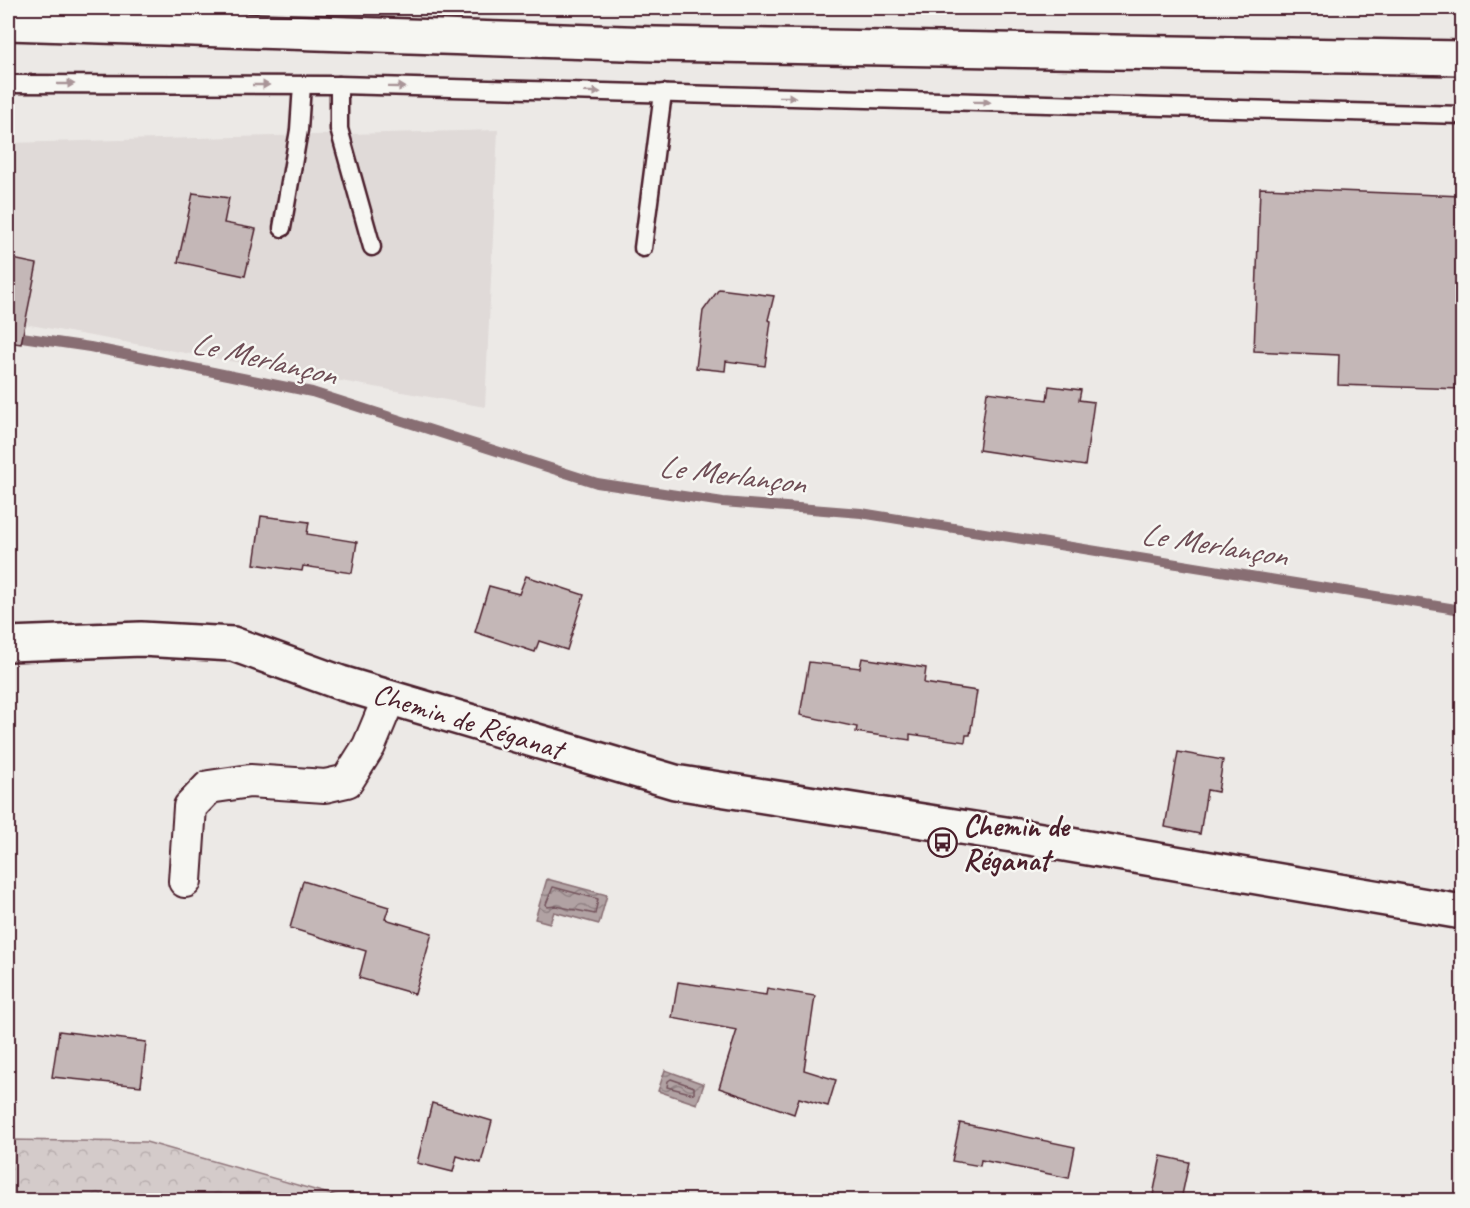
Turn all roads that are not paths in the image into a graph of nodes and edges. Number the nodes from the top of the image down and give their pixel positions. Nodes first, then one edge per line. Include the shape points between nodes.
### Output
1 (8, 23) edge
2 (1462, 58) edge
3 (8, 84) edge
4 (302, 85) junction
5 (339, 85) junction
6 (663, 93) junction
7 (1462, 115) edge
8 (282, 228) dead end
9 (372, 247) dead end
10 (643, 248) dead end
11 (8, 644) edge
12 (389, 698) junction
13 (185, 881) dead end
14 (1462, 912) edge

1 - 2 street via 667,44
3 -> 4 lane
4 - 5 lane
4 - 8 lane via 299,130
5 -> 6 lane
5 - 9 lane via 339,129
6 -> 7 lane
6 - 10 lane
11 - 12 street, Chemin de Réganat via 141,639 234,644
12 - 13 street via 369,746 347,781 325,786 250,781 209,787 190,807
12 - 14 street, Chemin de Réganat via 675,782

